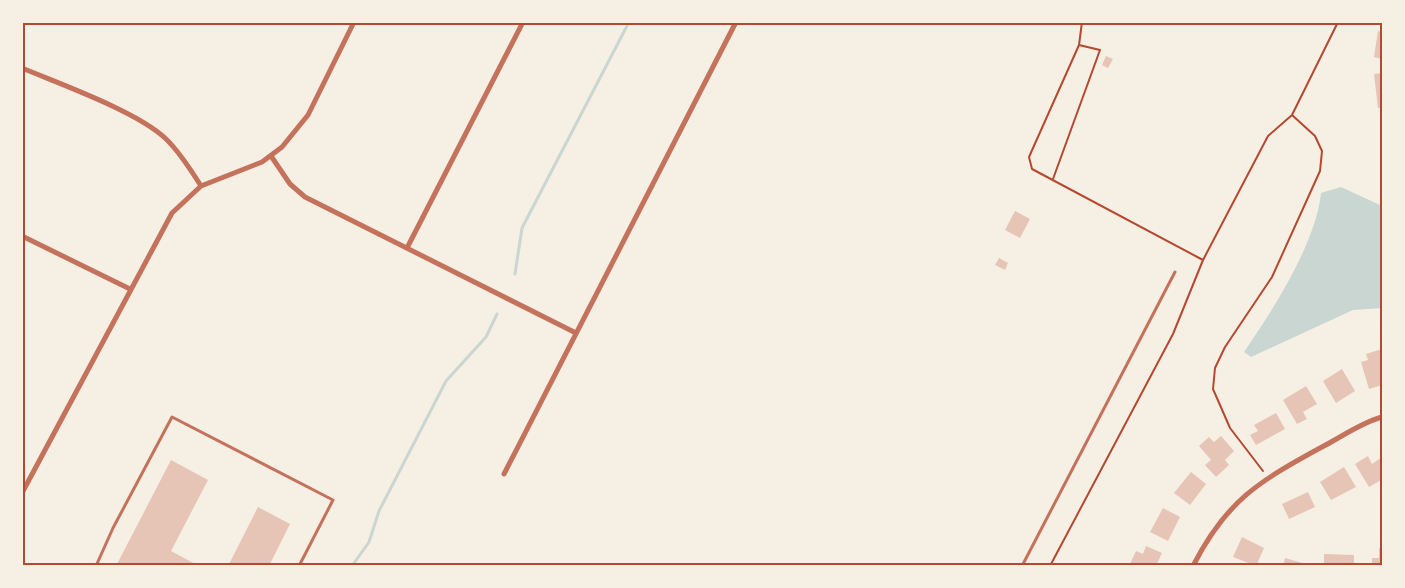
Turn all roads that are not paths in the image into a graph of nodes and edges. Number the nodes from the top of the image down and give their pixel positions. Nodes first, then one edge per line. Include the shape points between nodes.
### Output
1 (354, 22) edge
2 (523, 22) edge
3 (736, 22) edge
4 (22, 68) edge
5 (271, 156) junction
6 (201, 186) junction
7 (22, 236) edge
8 (407, 248) junction
9 (1175, 272) dead end
10 (130, 289) junction
11 (576, 333) junction
12 (1383, 417) edge
13 (504, 474) dead end
14 (22, 493) edge
15 (96, 566) edge
16 (299, 566) edge
17 (1022, 566) edge
18 (1193, 566) edge

1 - 5 street via 308,115
2 - 8 street
3 - 11 street
4 - 6 street via 157,132
5 - 6 street
5 - 8 street via 290,184 305,197
6 - 10 street via 172,213
7 - 10 street
8 - 11 street
9 - 17 lane
10 - 14 street
11 - 13 street
12 - 18 street via 1267,477 1220,520
15 - 16 lane via 172,417 333,500

